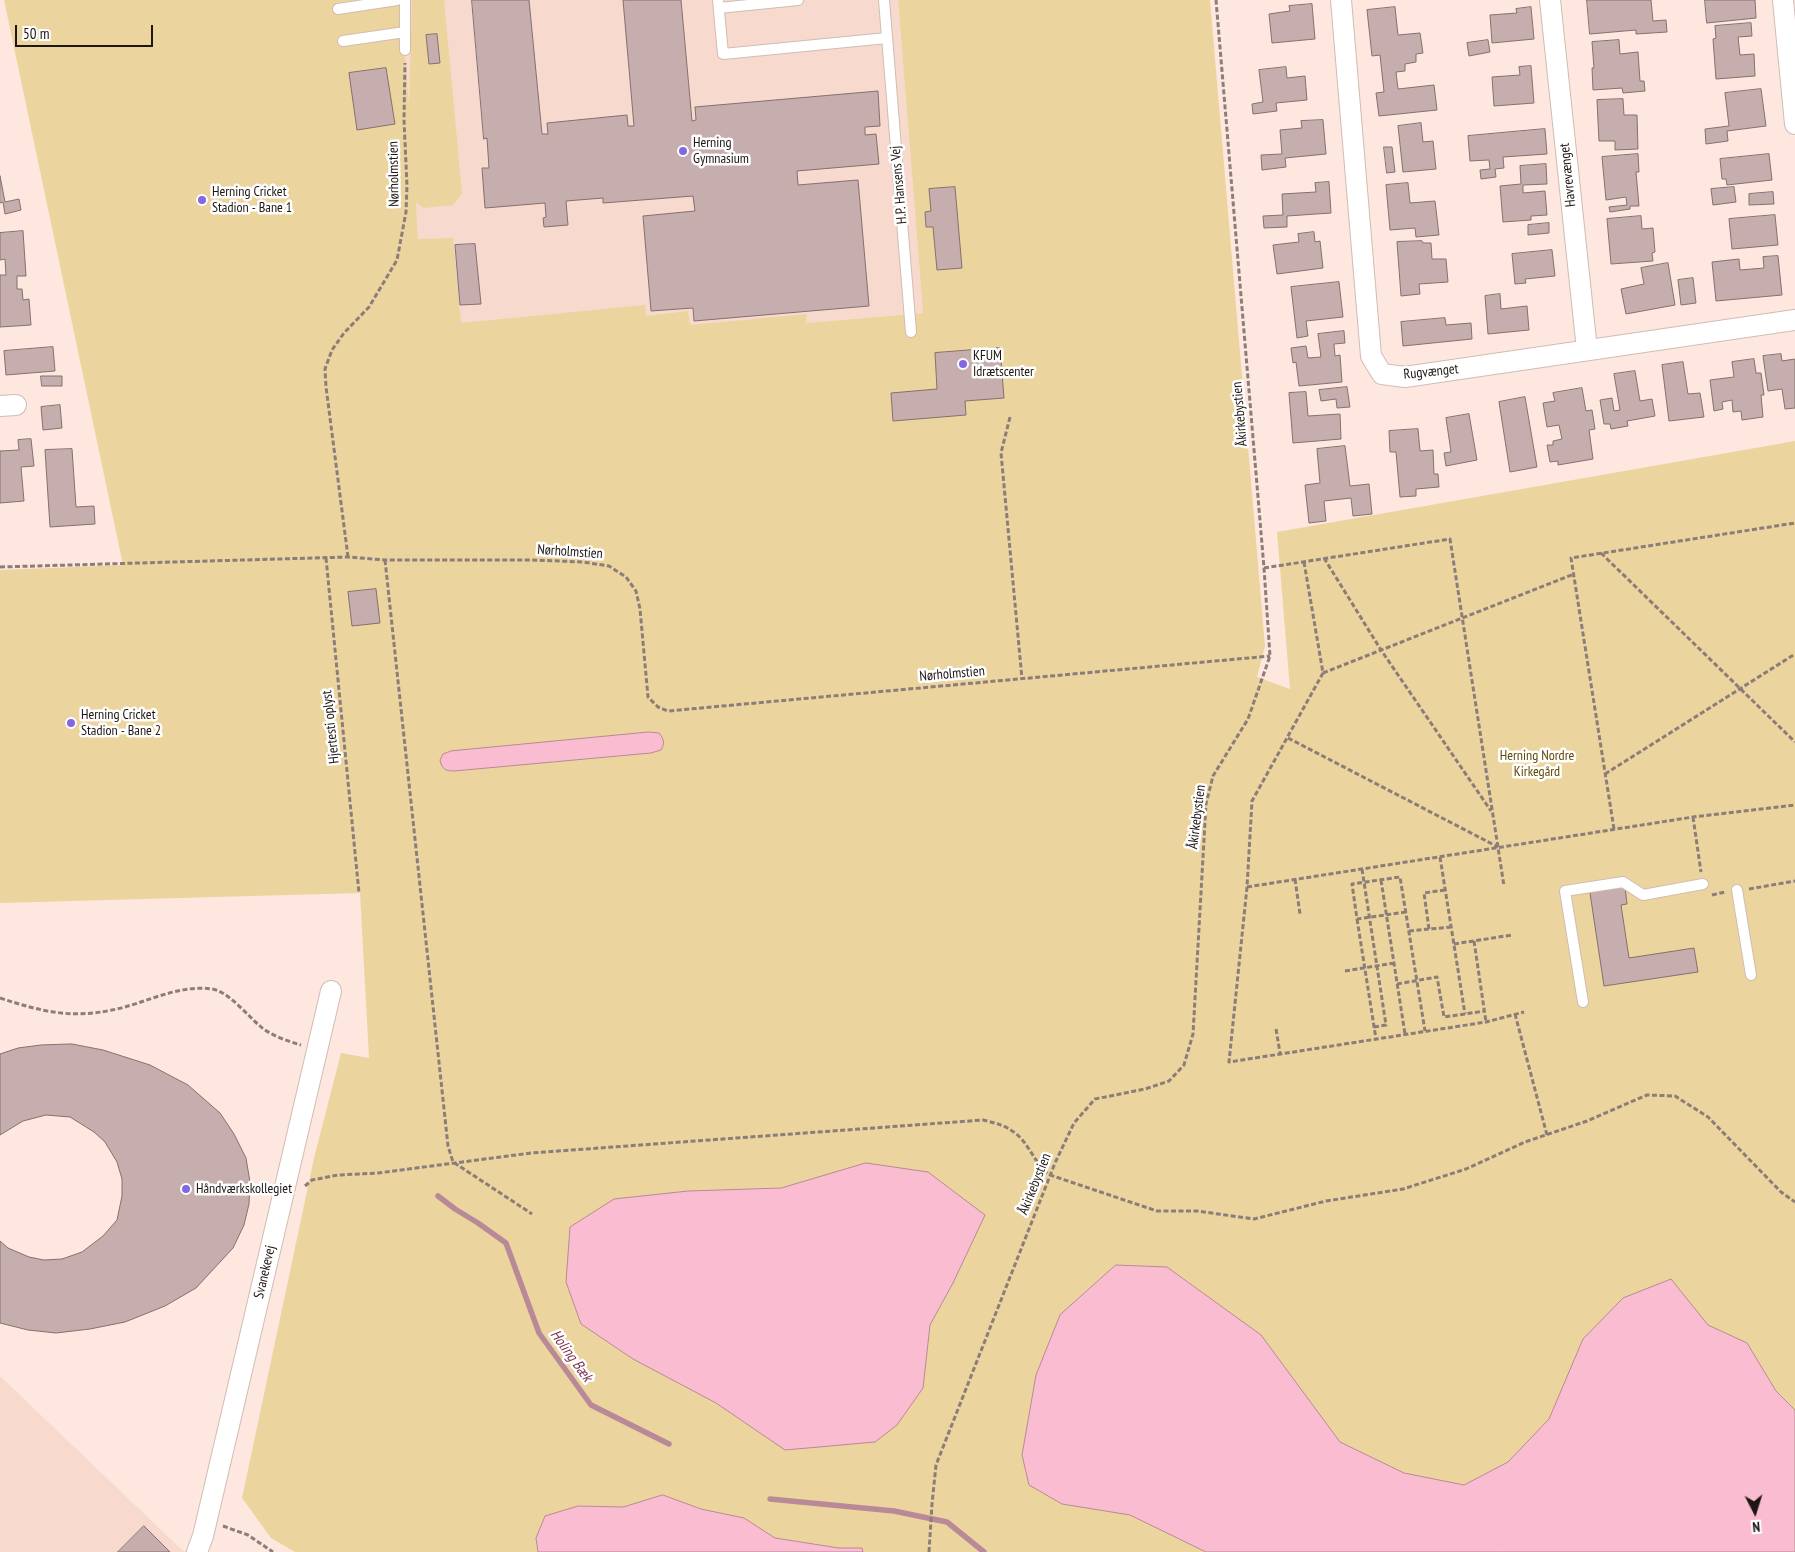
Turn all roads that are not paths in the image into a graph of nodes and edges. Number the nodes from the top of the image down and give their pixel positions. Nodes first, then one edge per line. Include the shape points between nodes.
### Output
1 (397, 0) edge
2 (405, 0) edge
3 (798, 0) edge
4 (884, 0) edge
5 (1342, 0) edge
6 (1550, 0) edge
7 (1783, 0) edge
8 (719, 4) edge
9 (338, 9) dead end
10 (405, 32) junction
11 (887, 38) junction
12 (344, 42) dead end
13 (405, 50) road end
14 (1795, 124) edge
15 (1795, 320) edge
16 (911, 332) dead end
17 (1587, 350) junction
18 (1703, 884) road end
19 (1737, 890) road end
20 (1750, 975) dead end
21 (331, 991) dead end
22 (1583, 1002) dead end
23 (197, 1552) edge

1 - 9 lane
2 - 10 lane
3 - 8 lane
4 - 11 lane, H.P. Hansens Vej
5 - 17 street, Rugvænget via 1372,356 1382,374 1405,378
6 - 17 street, Havrevænget
7 - 14 street
8 - 11 lane via 723,54
10 - 12 lane
10 - 13 lane
11 - 16 lane, H.P. Hansens Vej
15 - 17 street, Rugvænget
18 - 22 lane via 1643,895 1623,882 1565,891
19 - 20 lane
21 - 23 street, Svanekevej

